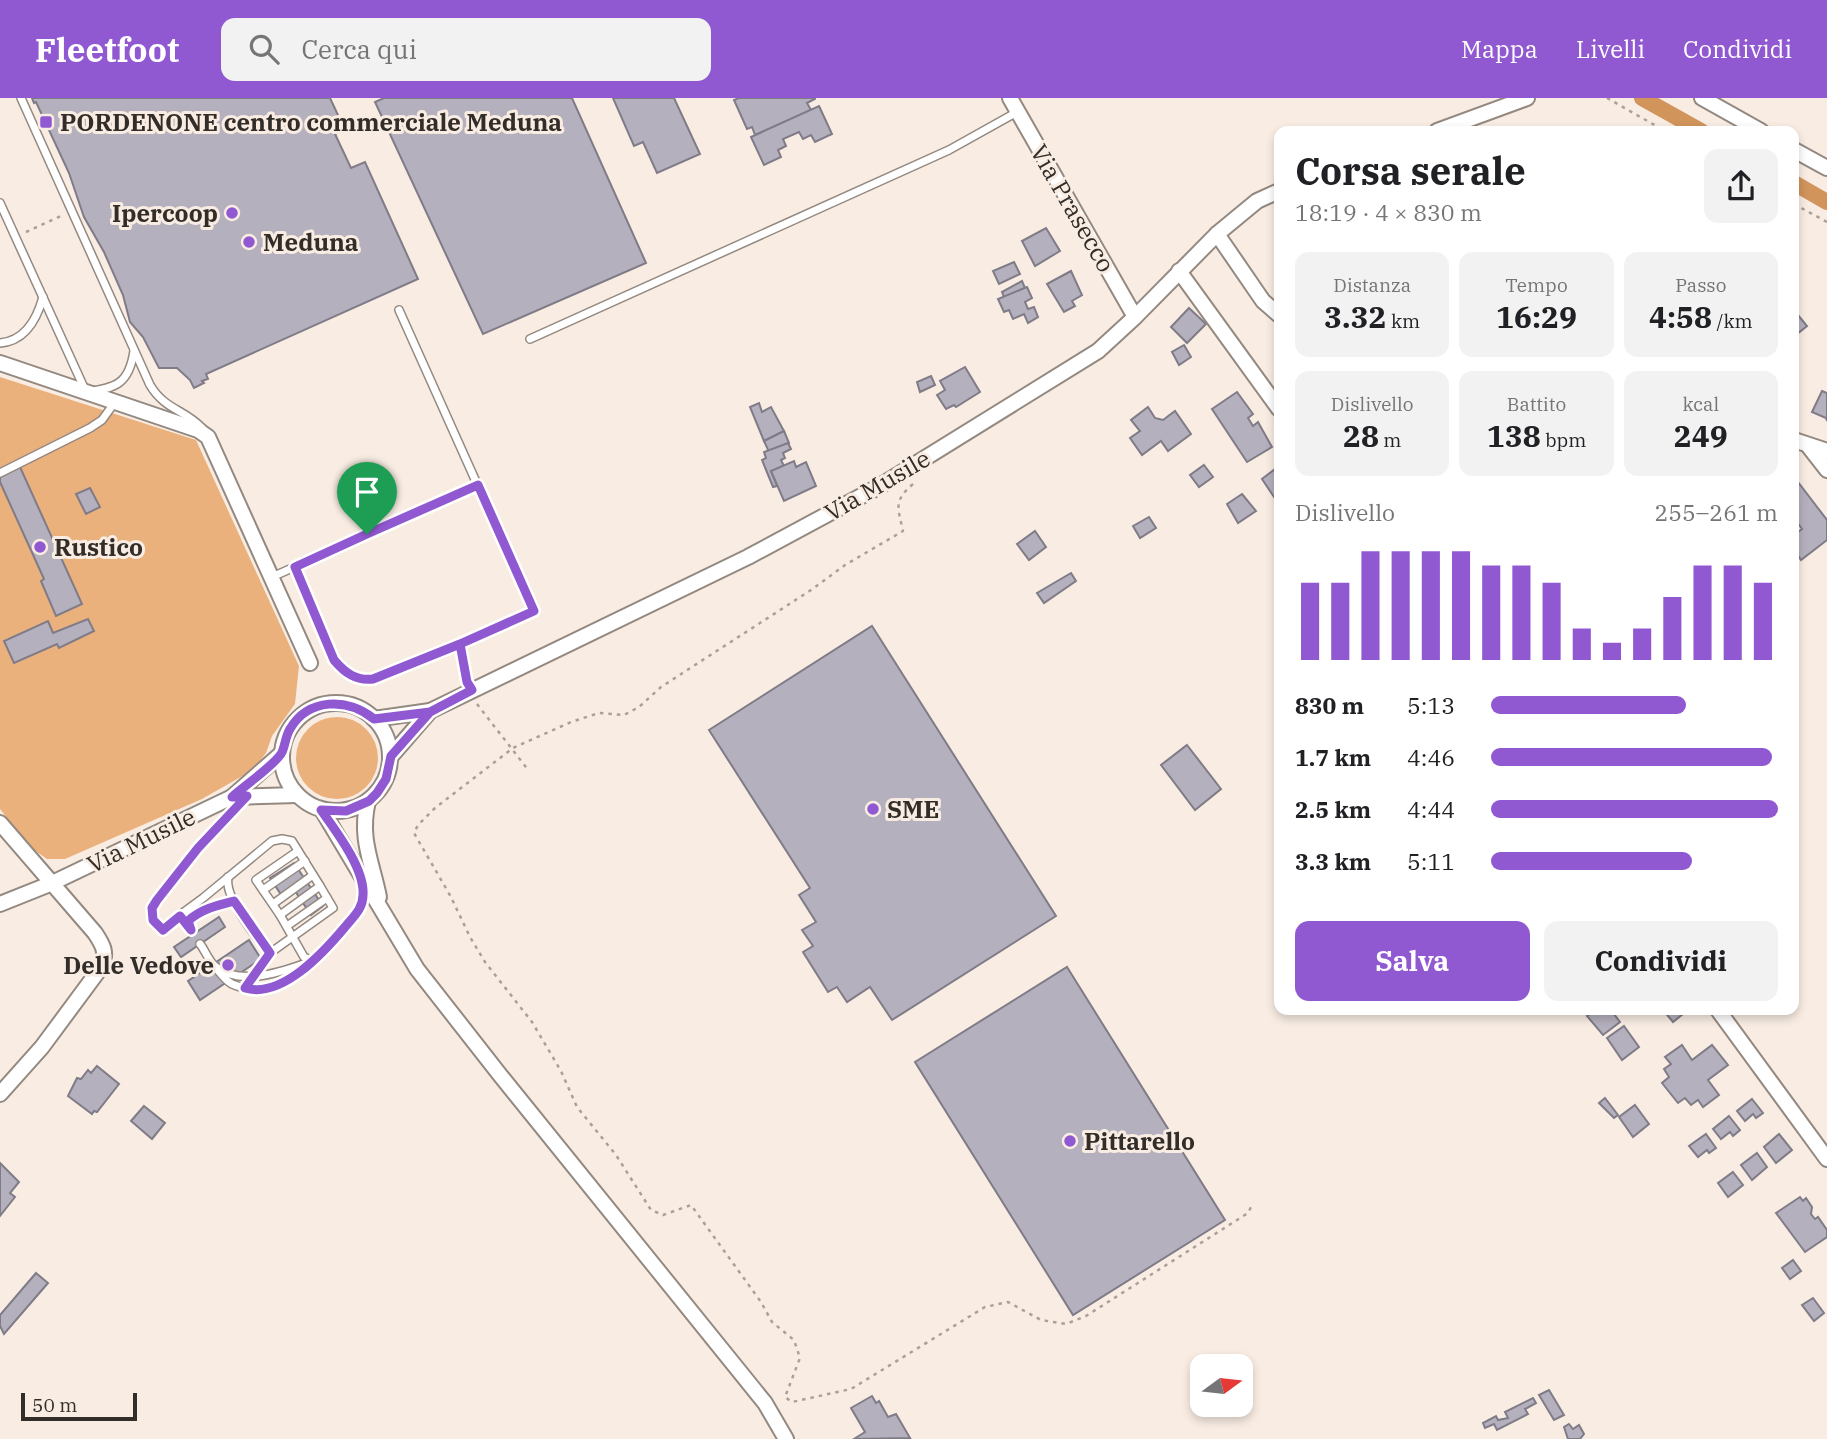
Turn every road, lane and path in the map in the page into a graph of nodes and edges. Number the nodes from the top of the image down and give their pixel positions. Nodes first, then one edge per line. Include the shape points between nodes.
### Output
1 (21, 98) edge
2 (1010, 98) edge
3 (1527, 98) edge
4 (1607, 98) edge
5 (1702, 98) edge
6 (1018, 112) junction
7 (1451, 126) edge
8 (1656, 126) edge
9 (1752, 126) edge
10 (1799, 153) edge
11 (1827, 169) edge
12 (1274, 193) edge
13 (0, 203) edge
14 (1799, 207) edge
15 (72, 212) junction
16 (1827, 222) edge
17 (1217, 233) junction
18 (16, 237) junction
19 (1179, 271) junction
20 (43, 297) junction
21 (399, 310) dead end
22 (1274, 310) edge
23 (1135, 317) junction
24 (530, 339) dead end
25 (0, 343) edge
26 (134, 350) junction
27 (0, 363) edge
28 (86, 392) junction
29 (1274, 401) edge
30 (114, 402) junction
31 (208, 438) junction
32 (1799, 442) edge
33 (1809, 447) junction
34 (1827, 452) edge
35 (1827, 470) edge
36 (0, 473) edge
37 (915, 483) dead end
38 (478, 485) junction
39 (295, 567) junction
40 (272, 577) junction
41 (460, 644) junction
42 (310, 663) dead end
43 (472, 690) junction
44 (430, 712) junction
45 (374, 719) junction
46 (513, 748) junction
47 (282, 753) junction
48 (391, 756) junction
49 (529, 771) dead end
50 (297, 795) junction
51 (247, 796) junction
52 (232, 797) junction
53 (369, 801) junction
54 (321, 810) junction
55 (0, 823) edge
56 (298, 851) junction
57 (304, 862) junction
58 (313, 875) junction
59 (229, 876) junction
60 (361, 876) junction
61 (50, 884) junction
62 (320, 886) junction
63 (263, 890) junction
64 (327, 898) junction
65 (234, 901) junction
66 (0, 904) edge
67 (272, 904) junction
68 (381, 905) junction
69 (280, 915) junction
70 (180, 916) junction
71 (287, 926) junction
72 (293, 936) junction
73 (200, 944) dead end
74 (270, 953) junction
75 (312, 961) junction
76 (215, 967) junction
77 (253, 976) junction
78 (245, 988) junction
79 (1722, 1015) edge
80 (0, 1094) edge
81 (1827, 1158) edge
82 (1253, 1203) dead end
83 (786, 1439) edge

1 - 15 lane
2 - 6 street, Via Prasecco
3 - 7 street
4 - 8 path
5 - 9 street
6 - 23 street, Via Prasecco
6 - 24 lane via 949,150
10 - 11 street
12 - 17 street, Via Musile via 1256,201
13 - 18 lane
14 - 16 path
15 - 18 path
15 - 26 lane
17 - 19 street, Via Musile
17 - 22 street
18 - 20 lane
19 - 23 street, Via Musile
19 - 29 street
20 - 25 lane via 29,328
20 - 28 lane
21 - 38 lane
23 - 43 street, Via Musile via 1098,351 880,486 736,562
26 - 28 lane via 118,384
26 - 31 lane via 160,400 190,417
27 - 28 street
28 - 30 street
30 - 31 street via 198,430
30 - 36 lane via 90,428
31 - 40 street
32 - 33 street
33 - 34 street
33 - 35 street
37 - 46 path via 898,503 903,531 661,687 639,707 624,715 599,713 571,722
38 - 39 lane
38 - 41 lane via 534,611
39 - 40 lane
39 - 41 lane via 334,660 360,679 387,675
40 - 42 street
41 - 43 path
43 - 44 street, Via Musile
43 - 46 path via 479,708
44 - 45 street
44 - 48 street
45 - 47 street via 344,704 315,707 291,727
45 - 48 street via 388,739
46 - 49 path
46 - 82 path via 435,808 414,832 485,962 532,1022 577,1107 616,1155 642,1198 651,1210 663,1215 691,1205 772,1322 794,1340 800,1358 785,1397 792,1402 851,1389 985,1307 1008,1302 1041,1320 1066,1324 1086,1316 1248,1213
47 - 50 street via 285,775
47 - 52 street, Via Musile
48 - 53 street via 386,779
50 - 51 street, Via Musile
50 - 54 street
51 - 52 street, Via Musile
51 - 70 lane via 198,848 152,908 153,920 163,930
52 - 61 street, Via Musile
53 - 54 street via 346,811
53 - 68 street via 365,839
54 - 60 street
55 - 61 street
56 - 57 lane
56 - 59 lane via 292,841 272,841
56 - 63 lane via 256,880
57 - 58 lane
57 - 63 lane
58 - 62 lane
58 - 67 lane
59 - 65 lane via 227,887
59 - 70 lane
60 - 68 street
60 - 75 lane via 362,905
61 - 66 street, Via Musile
61 - 80 street, Via Musile via 95,933 106,957 42,1046
62 - 64 lane
62 - 69 lane
63 - 67 lane
64 - 71 lane
64 - 72 lane via 334,908
65 - 70 lane via 191,918 192,932
65 - 74 lane
67 - 69 lane
68 - 83 street via 423,977 765,1403
69 - 71 lane
71 - 72 lane
72 - 74 lane
72 - 75 lane via 304,957
73 - 76 lane
74 - 77 lane
75 - 77 lane
75 - 78 lane via 288,980
76 - 77 lane via 239,977
76 - 78 lane via 229,983
77 - 78 lane
79 - 81 street

